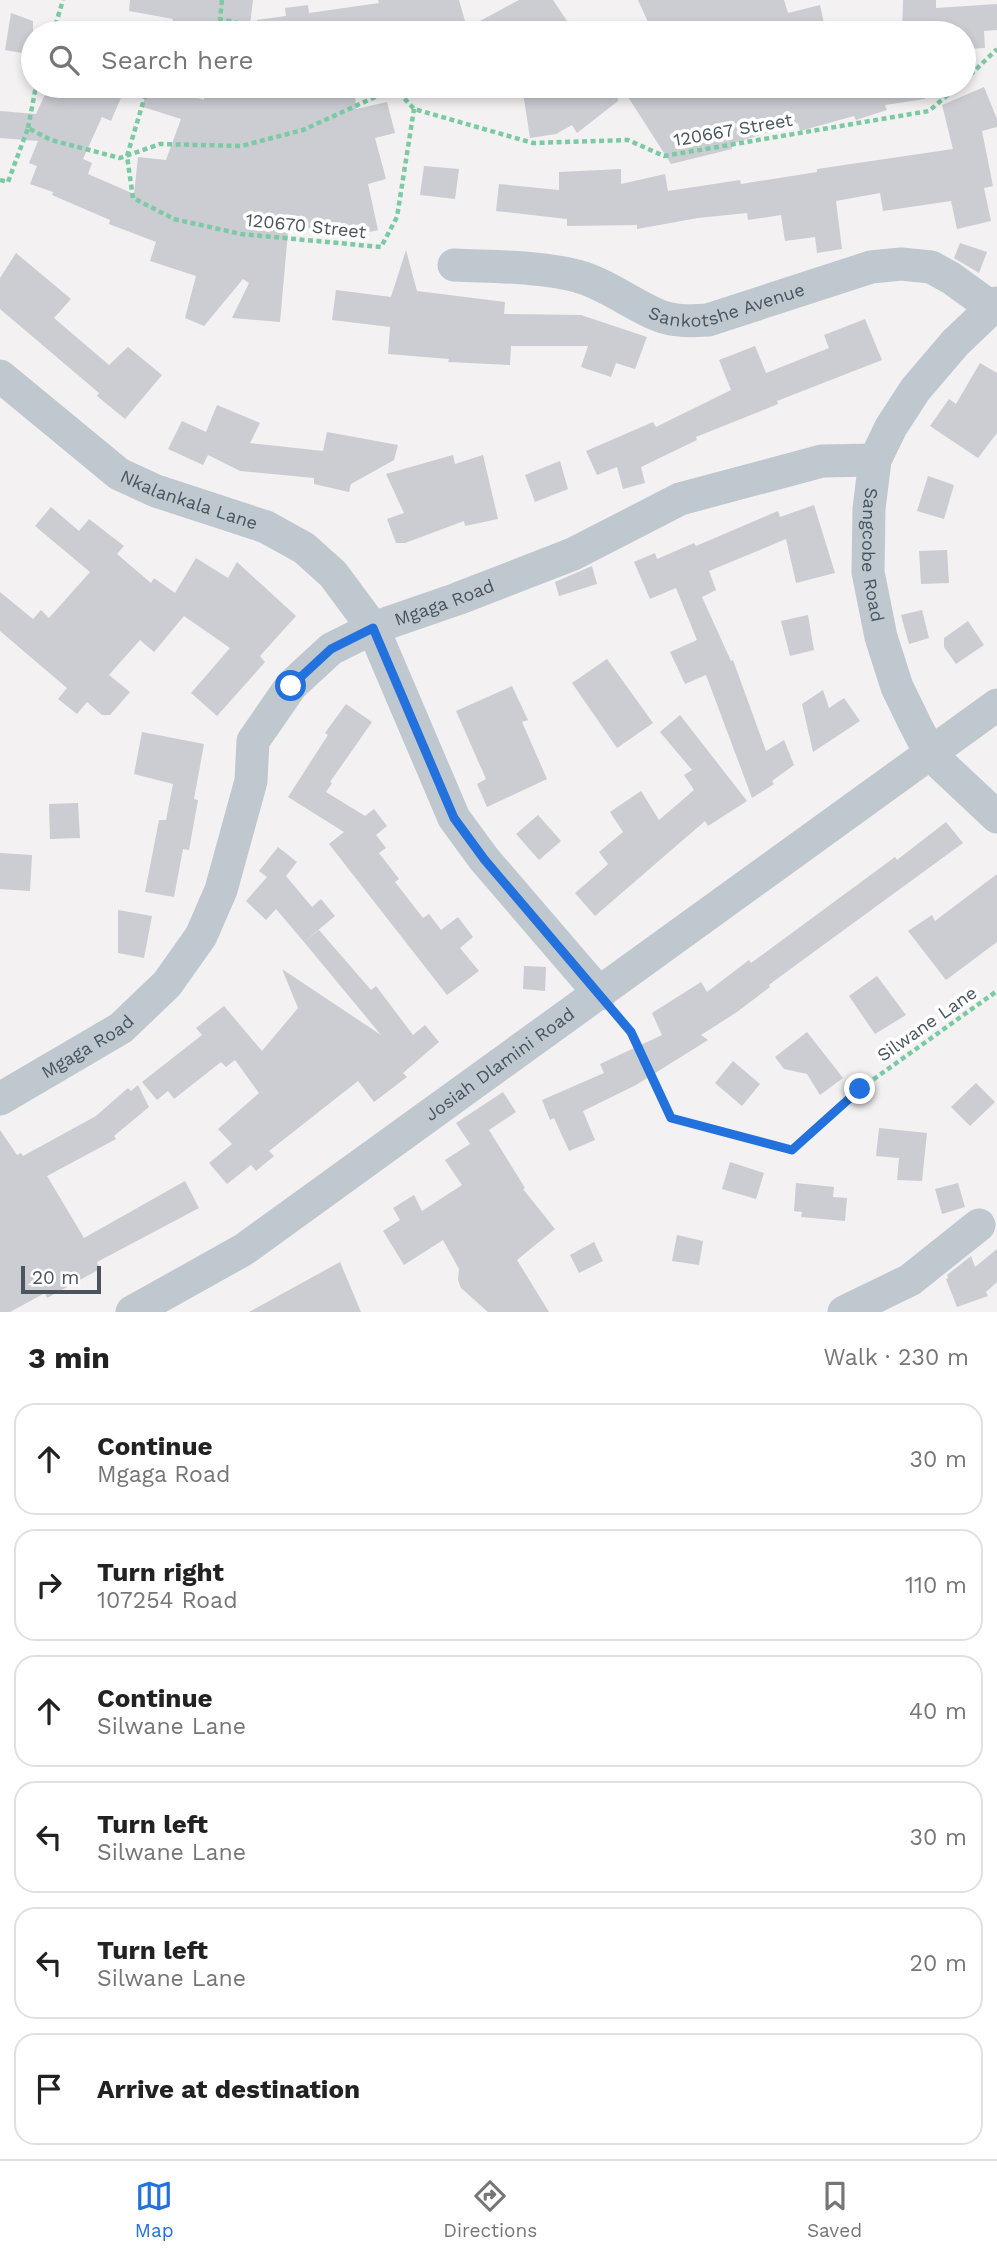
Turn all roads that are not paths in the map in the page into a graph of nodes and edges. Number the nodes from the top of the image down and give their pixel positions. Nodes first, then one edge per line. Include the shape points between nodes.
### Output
1 (454, 265) dead end
2 (994, 305) edge
3 (0, 376) edge
4 (875, 460) junction
5 (373, 628) junction
6 (997, 705) edge
7 (932, 755) junction
8 (997, 817) edge
9 (600, 993) junction
10 (0, 1099) edge
11 (979, 1225) dead end
12 (132, 1312) edge
13 (844, 1312) edge

1 - 2 street, Sankotshe Avenue via 549,270 580,277 660,316 684,321 708,320 872,267 901,264 931,267
2 - 4 street, Sangcobe Road via 915,390
3 - 5 street, Nkalankala Lane via 119,474 266,527 304,548 333,574
4 - 5 street, Mgaga Road via 822,461 680,499 573,554
4 - 7 street, Sangcobe Road via 868,572 897,687
5 - 9 street, Nkalankala Lane via 454,818
5 - 10 street, Mgaga Road via 331,649 291,686 253,741 251,782 221,890 201,936 167,984 121,1028
6 - 7 street, Josiah Dlamini Road
7 - 8 street, Sangcobe Road
7 - 9 street, Josiah Dlamini Road
9 - 12 street, Josiah Dlamini Road via 243,1250
11 - 13 street via 910,1280

